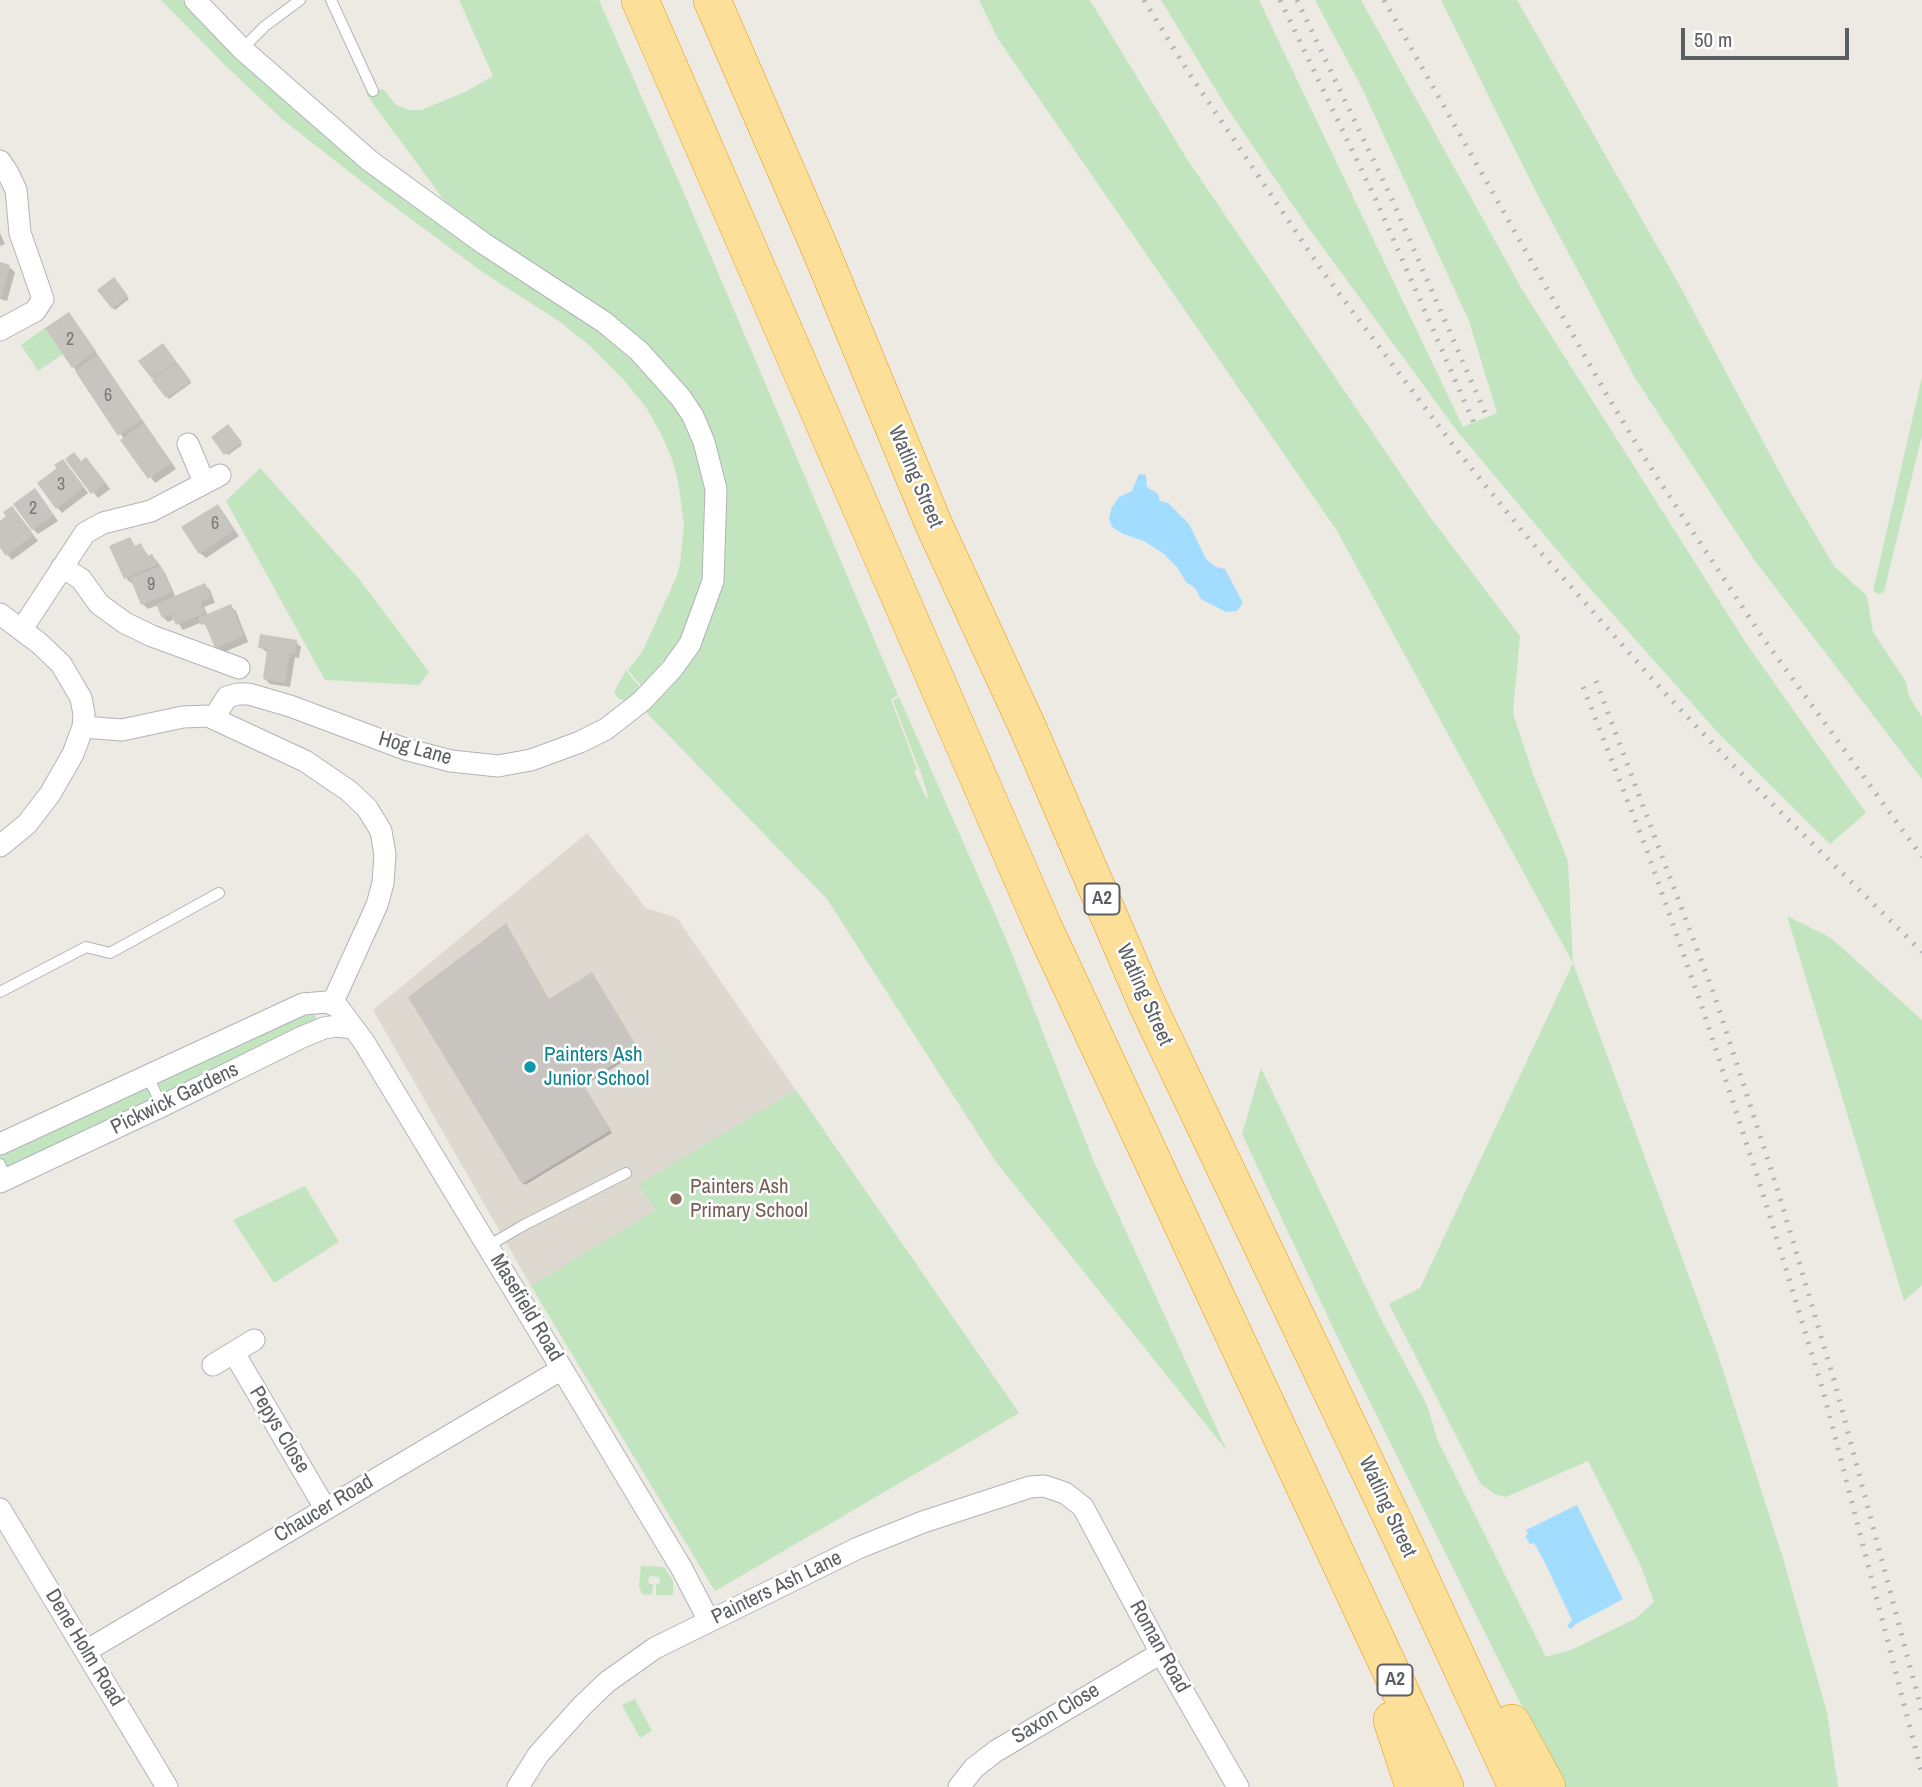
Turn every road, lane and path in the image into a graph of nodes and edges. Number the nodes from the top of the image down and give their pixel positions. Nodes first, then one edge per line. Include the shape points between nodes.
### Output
1 (195, 0) edge
2 (300, 0) edge
3 (331, 0) edge
4 (640, 0) edge
5 (712, 0) edge
6 (242, 49) junction
7 (373, 91) dead end
8 (0, 161) edge
9 (0, 330) edge
10 (188, 444) dead end
11 (62, 567) junction
12 (0, 614) edge
13 (22, 629) junction
14 (239, 667) dead end
15 (214, 718) junction
16 (83, 727) junction
17 (0, 846) edge
18 (219, 893) dead end
19 (0, 992) edge
20 (332, 1003) junction
21 (353, 1028) junction
22 (147, 1075) junction
23 (162, 1107) junction
24 (0, 1143) edge
25 (625, 1173) dead end
26 (2, 1175) edge
27 (488, 1246) junction
28 (254, 1340) dead end
29 (234, 1353) junction
30 (213, 1365) dead end
31 (562, 1369) junction
32 (1083, 1507) joint
33 (0, 1508) edge
34 (325, 1508) junction
35 (1402, 1539) junction
36 (1344, 1573) junction
37 (709, 1621) junction
38 (86, 1651) junction
39 (1161, 1653) junction
40 (167, 1787) edge
41 (519, 1787) edge
42 (959, 1787) edge
43 (1238, 1787) edge
44 (1414, 1787) edge
45 (1446, 1787) edge
46 (1517, 1787) edge
47 (1547, 1787) edge

1 - 6 street
2 - 6 lane
3 - 7 lane
4 - 36 highway, A2 via 1043,926
5 - 35 highway, Watling Street / A2 via 934,525 1146,1002
6 - 15 street, Hog Lane via 354,148 427,204 614,330 656,369 681,398 704,442 716,489 713,581 699,624 680,659 652,691 593,736 522,763 498,766 451,761 249,694 227,697
8 - 9 street via 16,190 20,233 43,299 35,311
10 - 11 street via 212,478 151,511 95,526
11 - 13 street
11 - 14 street via 125,623
12 - 13 street
13 - 16 street via 54,657 71,680 82,703
15 - 16 street via 183,717 122,730
15 - 20 street via 312,765 358,799 381,831 382,892
16 - 17 street via 66,768 43,805
18 - 19 lane via 110,953 86,947
20 - 21 street, Masefield Road
20 - 22 street, Pickwick Gardens via 303,1004
21 - 23 street, Pickwick Gardens via 323,1028
21 - 27 street, Masefield Road
22 - 23 lane
22 - 24 street, Pickwick Gardens
23 - 26 street, Pickwick Gardens
25 - 27 lane
27 - 31 street, Masefield Road
28 - 29 street
29 - 30 street
29 - 34 street, Pepys Close
31 - 34 street, Chaucer Road
31 - 37 street, Masefield Road
32 - 37 street, Painters Ash Lane via 1055,1488 1030,1487 858,1548
32 - 39 street, Roman Road
33 - 38 street, Dene Holm Road
34 - 38 street, Chaucer Road
35 - 46 highway, Watling Street / A2
35 - 47 highway via 1469,1639
36 - 44 highway
36 - 45 highway, A2
37 - 41 street, Painters Ash Lane via 646,1653 607,1682 548,1742
38 - 40 street, Dene Holm Road
39 - 42 street, Saxon Close via 996,1751
39 - 43 street, Roman Road

